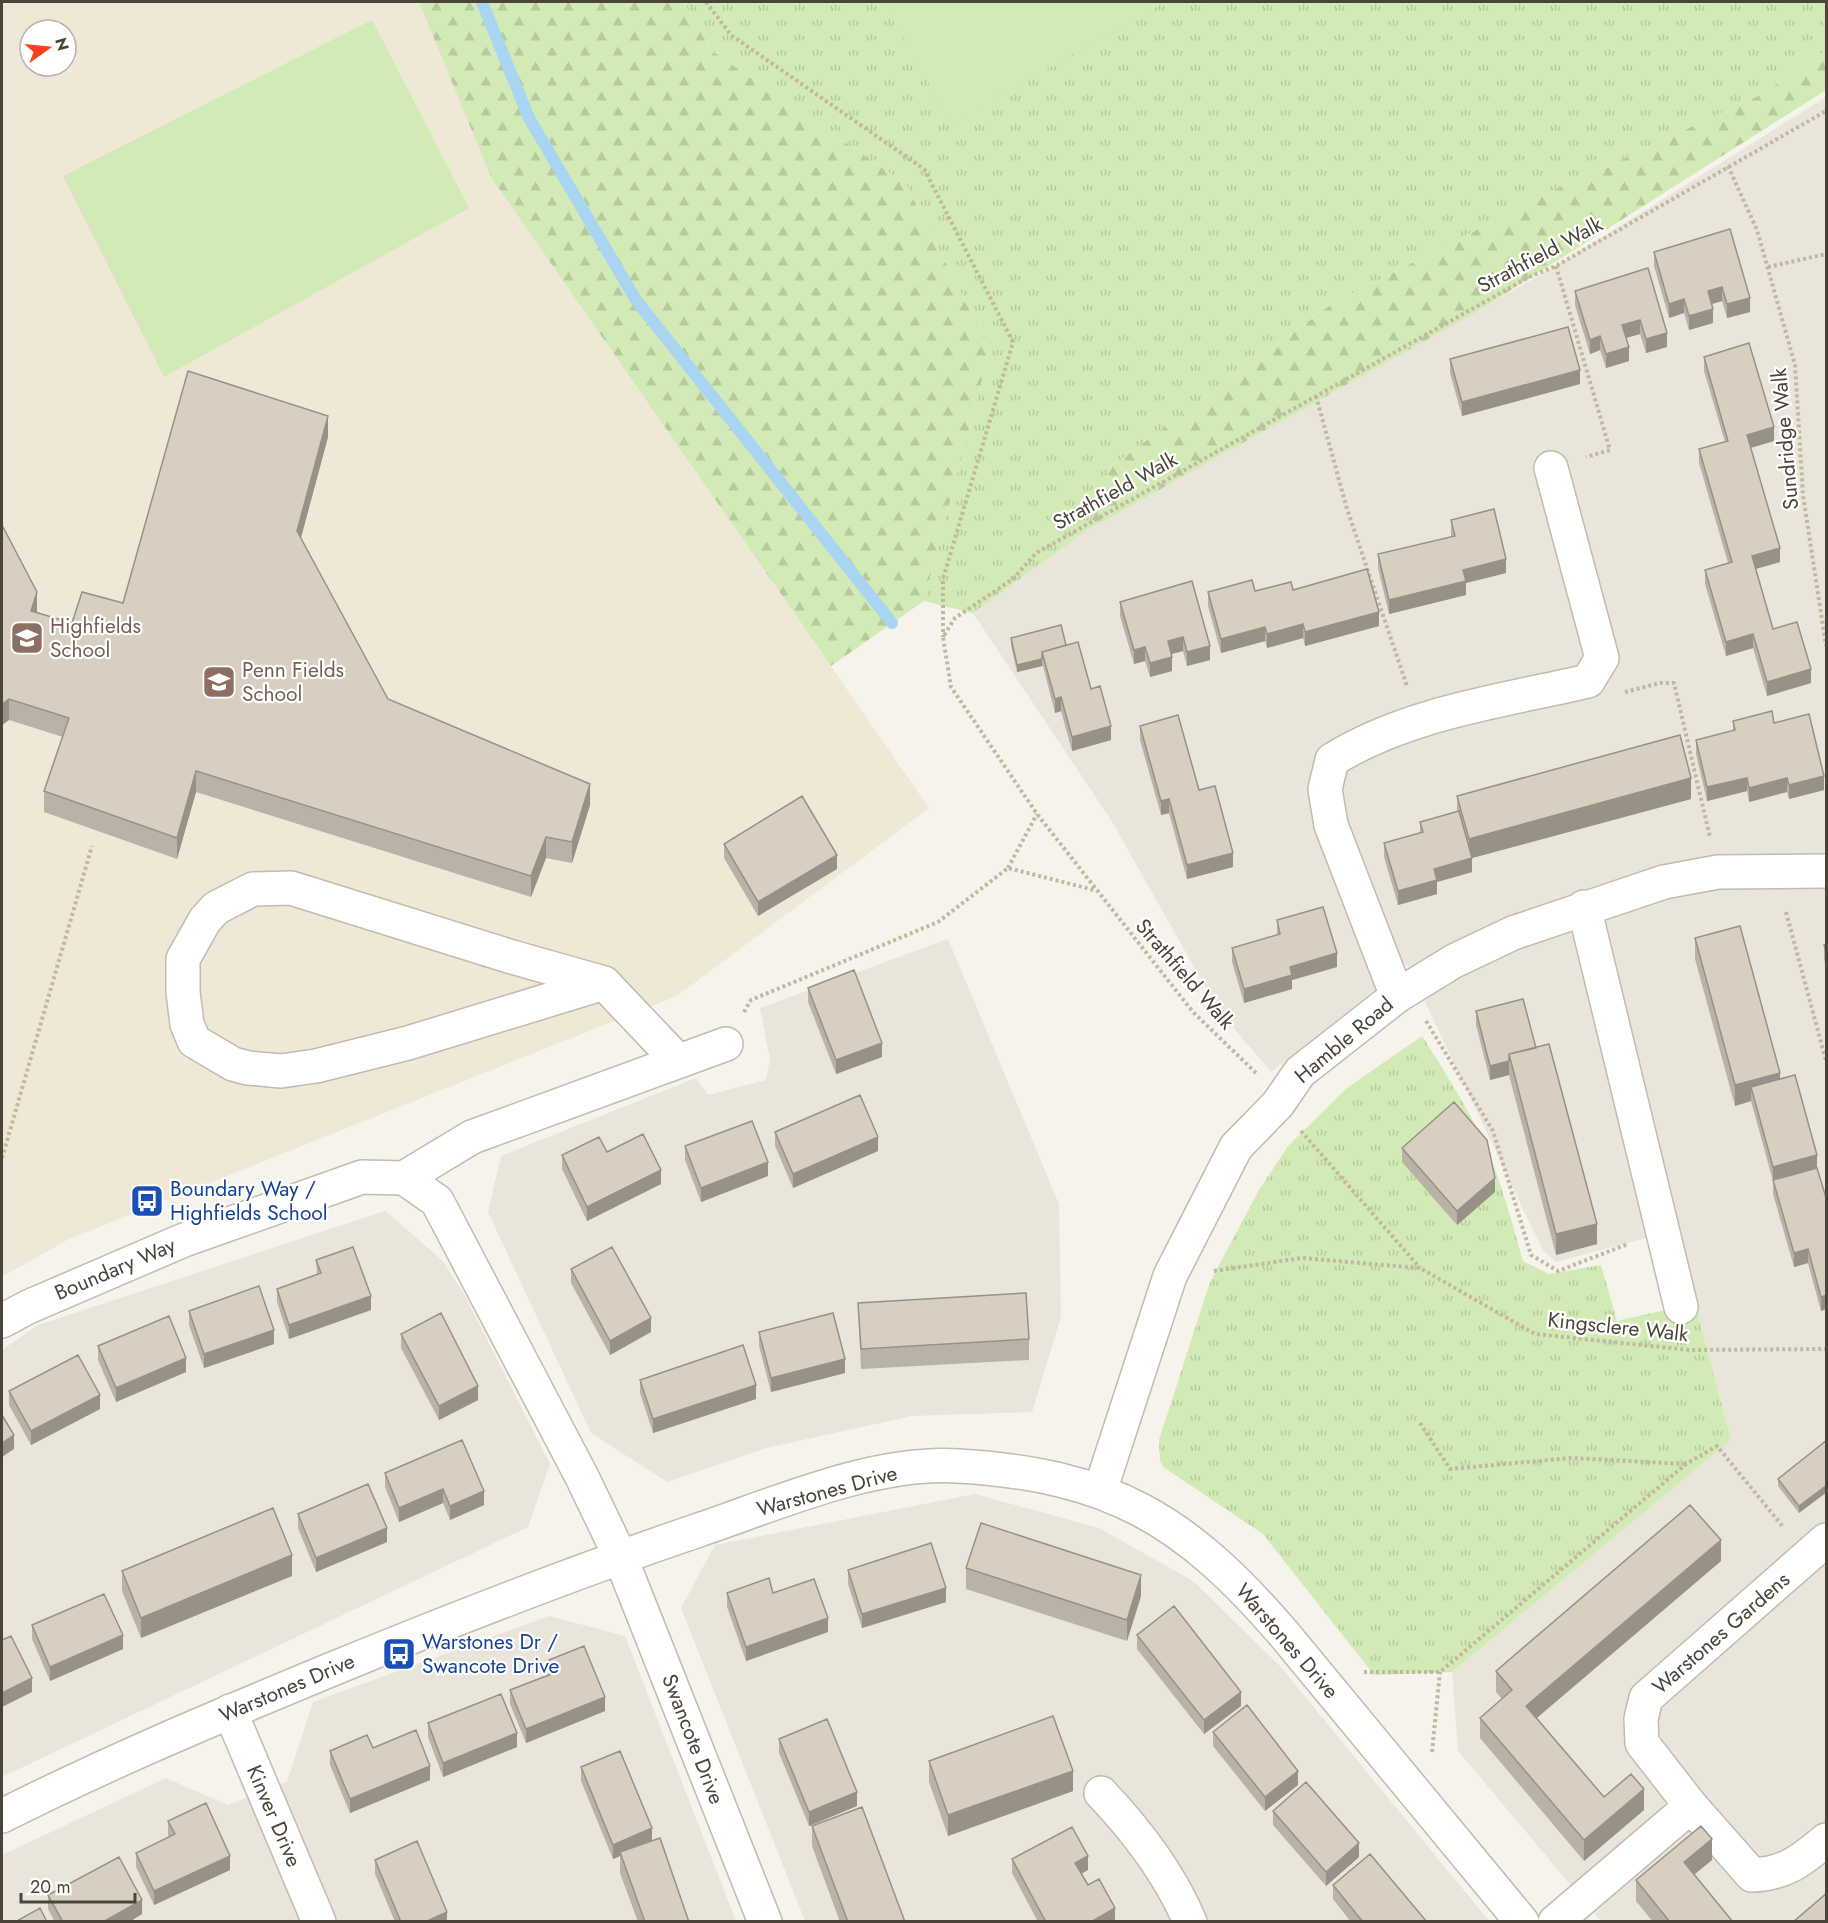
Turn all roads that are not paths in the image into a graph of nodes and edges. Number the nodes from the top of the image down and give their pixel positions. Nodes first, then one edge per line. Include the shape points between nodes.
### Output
1 (1551, 468) road end
2 (1827, 871) edge
3 (1584, 907) junction
4 (603, 983) junction
5 (1397, 996) junction
6 (726, 1044) road end
7 (678, 1061) junction
8 (404, 1178) junction
9 (1681, 1307) dead end
10 (2, 1321) edge
11 (1100, 1491) junction
12 (620, 1556) junction
13 (1821, 1557) edge
14 (230, 1712) junction
15 (1101, 1793) dead end
16 (1691, 1806) junction
17 (2, 1816) edge
18 (1827, 1840) edge
19 (319, 1922) edge
20 (765, 1922) edge
21 (1190, 1922) edge
22 (1522, 1922) edge
23 (1555, 1922) edge

1 - 5 street via 1602,658 1588,681 1419,721 1358,744 1332,760 1325,789 1331,825
2 - 3 street, Hamble Road via 1719,872 1664,882
3 - 5 street, Hamble Road via 1454,961
3 - 9 street
4 - 4 street via 408,1043 327,1064 281,1071 233,1064 194,1041 187,1024 183,959 216,908 253,889 291,888
4 - 7 street
5 - 11 street, Hamble Road via 1300,1072 1278,1104 1236,1147 1175,1266
6 - 7 street
7 - 8 street via 472,1137
8 - 10 street, Boundary Way via 351,1180 184,1240
8 - 12 street, Swancote Drive via 437,1200
11 - 12 street, Warstones Drive via 1015,1471 953,1466 907,1469 832,1486
11 - 22 street, Warstones Drive via 1168,1524 1207,1553 1249,1594
12 - 14 street, Warstones Drive via 436,1626
12 - 20 street, Swancote Drive
13 - 16 street, Warstones Gardens via 1646,1698 1641,1719 1642,1743
14 - 17 street, Warstones Drive
14 - 19 street, Kinver Drive
15 - 21 street via 1127,1820 1181,1900
16 - 18 street, Warstones Gardens via 1752,1875 1775,1874 1805,1858
16 - 23 street

